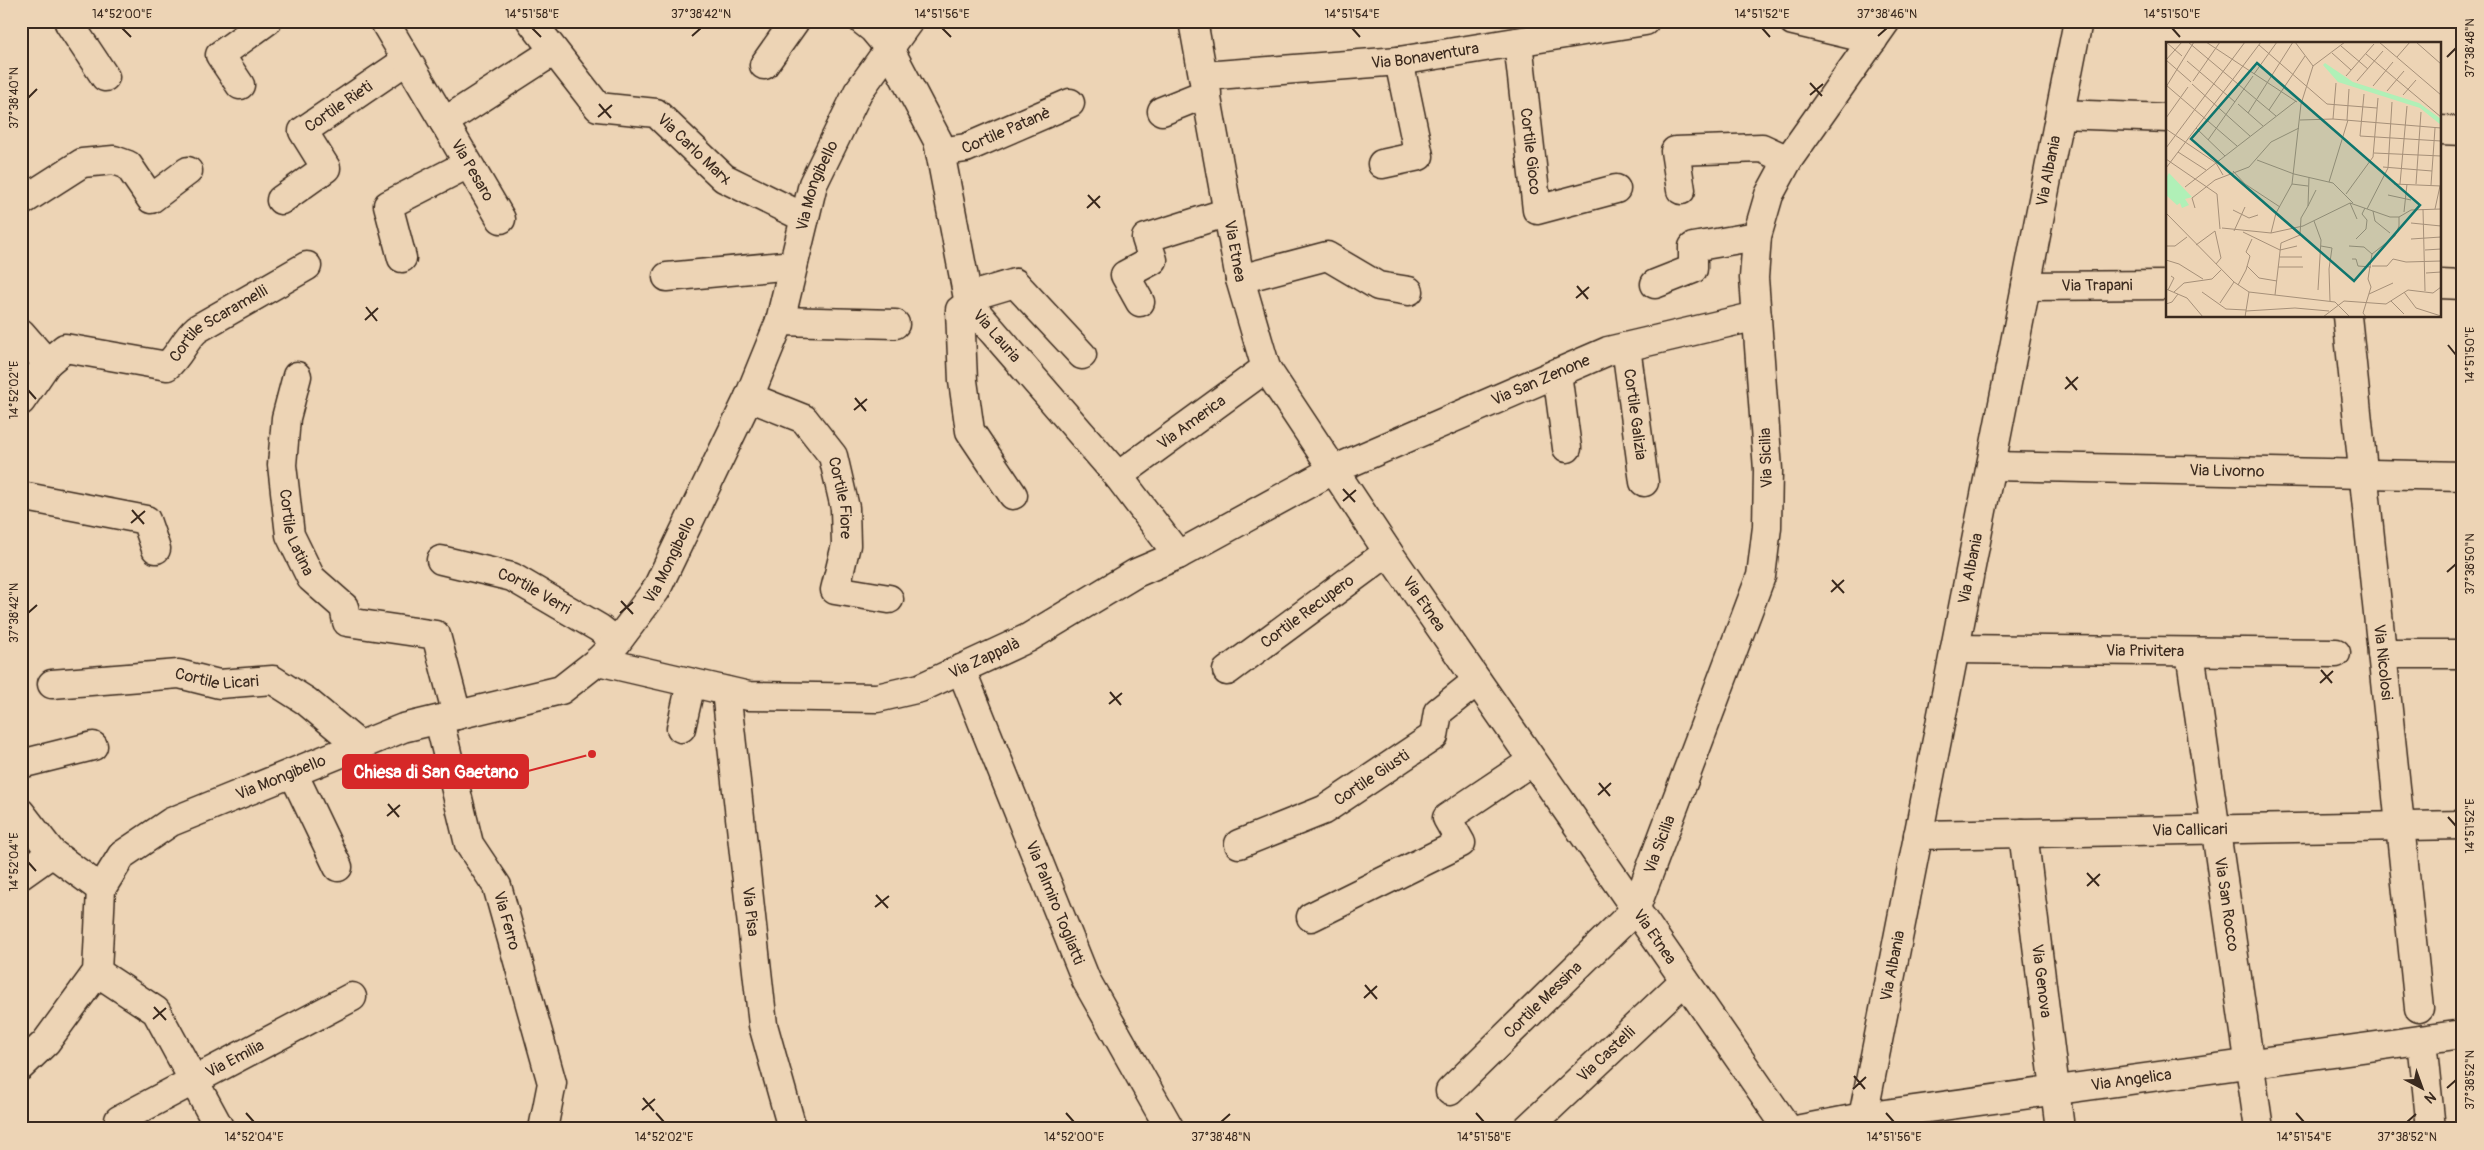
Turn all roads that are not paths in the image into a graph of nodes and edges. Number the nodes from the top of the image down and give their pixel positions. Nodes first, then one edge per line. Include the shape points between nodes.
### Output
1 (72, 21) edge
2 (267, 21) edge
3 (384, 21) edge
4 (531, 21) edge
5 (795, 21) edge
6 (863, 21) edge
7 (909, 21) edge
8 (1193, 21) edge
9 (1645, 21) edge
10 (1793, 21) edge
11 (2078, 21) edge
12 (1879, 31) edge
13 (1518, 42) junction
14 (889, 48) junction
15 (554, 51) junction
16 (407, 60) junction
17 (1399, 60) junction
18 (764, 65) dead end
19 (105, 77) dead end
20 (1205, 84) junction
21 (240, 85) dead end
22 (1070, 103) dead end
23 (1162, 111) dead end
24 (2060, 114) junction
25 (2166, 118) edge
26 (444, 122) junction
27 (2442, 130) edge
28 (2463, 131) edge
29 (940, 152) junction
30 (1788, 160) junction
31 (468, 164) junction
32 (1382, 164) dead end
33 (188, 171) dead end
34 (1616, 189) dead end
35 (1681, 190) dead end
36 (281, 200) dead end
37 (21, 202) edge
38 (1228, 212) junction
39 (805, 218) junction
40 (501, 219) dead end
41 (1757, 236) junction
42 (402, 258) dead end
43 (793, 265) junction
44 (307, 266) dead end
45 (667, 277) dead end
46 (1240, 279) junction
47 (1655, 284) dead end
48 (2442, 284) edge
49 (2166, 285) edge
50 (2463, 285) edge
51 (2026, 286) junction
52 (1409, 291) dead end
53 (968, 300) junction
54 (1140, 302) dead end
55 (1757, 316) junction
56 (2347, 318) edge
57 (780, 321) junction
58 (895, 324) dead end
59 (21, 333) edge
60 (1626, 346) junction
61 (1082, 355) dead end
62 (47, 363) junction
63 (1266, 368) junction
64 (1557, 373) junction
65 (297, 376) dead end
66 (748, 398) junction
67 (21, 401) edge
68 (1567, 448) dead end
69 (1991, 466) junction
70 (1333, 470) junction
71 (2363, 474) junction
72 (1118, 476) junction
73 (2463, 476) edge
74 (1644, 482) dead end
75 (1013, 495) dead end
76 (21, 496) edge
77 (156, 549) dead end
78 (1388, 552) junction
79 (1178, 555) junction
80 (442, 560) dead end
81 (889, 600) dead end
82 (618, 642) junction
83 (1955, 649) junction
84 (2190, 652) junction
85 (2336, 654) dead end
86 (2382, 654) junction
87 (2463, 654) edge
88 (598, 661) junction
89 (961, 669) junction
90 (1226, 672) dead end
91 (1476, 681) junction
92 (691, 683) junction
93 (52, 684) dead end
94 (726, 691) junction
95 (448, 717) junction
96 (680, 728) dead end
97 (93, 746) dead end
98 (360, 746) junction
99 (1532, 761) junction
100 (21, 764) edge
101 (293, 773) junction
102 (21, 813) edge
103 (2463, 825) edge
104 (2400, 826) junction
105 (2216, 830) junction
106 (2023, 833) junction
107 (1918, 835) junction
108 (1239, 844) dead end
109 (52, 854) junction
110 (338, 867) dead end
111 (21, 875) edge
112 (101, 889) junction
113 (1635, 910) junction
114 (1311, 917) dead end
115 (96, 972) junction
116 (1684, 981) junction
117 (352, 997) dead end
118 (2418, 1008) dead end
119 (2463, 1034) edge
120 (2422, 1040) junction
121 (2250, 1065) junction
122 (21, 1066) edge
123 (194, 1081) junction
124 (1450, 1091) dead end
125 (2055, 1092) junction
126 (1863, 1117) junction
127 (119, 1120) dead end
128 (220, 1129) edge
129 (543, 1129) edge
130 (788, 1129) edge
131 (1170, 1129) edge
132 (1527, 1129) edge
133 (1788, 1129) edge
134 (1800, 1129) edge
135 (2060, 1129) edge
136 (2259, 1129) edge
137 (2431, 1129) edge

1 - 19 street via 69,23
2 - 21 street via 220,55
3 - 16 street, Via Pesaro
4 - 15 street, Via Carlo Marx
5 - 18 street
6 - 14 street, Via Lauria
7 - 14 street, Via Mongibello
8 - 20 street, Via Etnea
9 - 13 street, Via Bonaventura
10 - 12 street
11 - 24 street, Via Albania
12 - 30 street, Via Sicilia
13 - 17 street, Via Bonaventura
13 - 34 street, Cortile Gioco via 1537,210
14 - 29 street, Via Lauria via 938,141
14 - 39 street, Via Mongibello via 858,92 813,184
15 - 26 street
15 - 39 street, Via Carlo Marx via 598,107 656,113 724,178
16 - 26 street, Via Pesaro
16 - 36 street, Cortile Rieti via 303,131 326,168
17 - 20 street, Via Bonaventura
17 - 32 street via 1420,156
20 - 23 street, Via Bonaventura
20 - 38 street, Via Etnea
22 - 29 street, Cortile Patanè via 966,148
24 - 25 street
24 - 51 street, Via Albania
26 - 31 street, Via Pesaro
27 - 28 street
29 - 53 street, Via Lauria
30 - 35 street via 1762,148 1674,151
30 - 41 street, Via Sicilia via 1769,195
31 - 40 street, Via Pesaro
31 - 42 street via 388,205
33 - 37 street via 151,199 128,165 114,160 82,163
38 - 46 street, Via Etnea
38 - 54 street via 1146,238 1153,260 1125,275
39 - 43 street, Via Mongibello
41 - 47 street via 1693,247 1693,269
41 - 55 street, Via Sicilia via 1754,278
43 - 45 street
43 - 57 street, Via Mongibello
44 - 62 street, Cortile Scaramelli via 197,329 186,338 177,358 167,366 65,348
46 - 52 street via 1327,256 1378,286
46 - 63 street, Via Etnea
48 - 50 street
49 - 51 street, Via Trapani
51 - 69 street, Via Albania
53 - 61 street via 1015,283
53 - 72 street, Via Lauria
53 - 75 street via 960,310 963,381 970,430
55 - 60 street, Via San Zenone
55 - 113 street, Via Sicilia via 1768,470 1761,576
56 - 71 street, Via Nicolosi
57 - 58 street
57 - 66 street, Via Mongibello
59 - 62 street
60 - 64 street, Via San Zenone
60 - 74 street, Cortile Galizia
62 - 67 street
63 - 70 street, Via Etnea
63 - 72 street, Via America
64 - 68 street
64 - 70 street, Via San Zenone
65 - 95 street, Cortile Latina via 286,418 282,465 290,535 311,578 344,606 347,622 436,635
66 - 81 street, Cortile Fiore via 804,419 833,456 846,508 846,546 835,590
66 - 82 street, Via Mongibello via 656,590
69 - 71 street, Via Livorno
69 - 83 street, Via Albania
70 - 78 street, Via Etnea
70 - 79 street, Via Zappalà
71 - 73 street, Via Livorno
71 - 86 street, Via Nicolosi
72 - 79 street, Via Lauria
76 - 77 street via 146,520
78 - 90 street, Cortile Recupero
78 - 91 street, Via Etnea
79 - 89 street, Via Zappalà via 1136,573 1028,638
80 - 82 street, Cortile Verri via 512,576
82 - 88 street, Via Mongibello
83 - 84 street, Via Privitera
83 - 107 street, Via Albania
84 - 85 street, Via Privitera
84 - 105 street, Via San Rocco
86 - 87 street
86 - 104 street, Via Nicolosi
88 - 92 street, Via Zappalà
88 - 95 street, Via Mongibello via 561,690
89 - 94 street, Via Zappalà via 920,688 877,698 748,696
89 - 131 street, Via Palmiro Togliatti via 1086,980
91 - 99 street, Via Etnea
91 - 108 street, Cortile Giusti via 1438,712 1434,736 1324,810
92 - 94 street, Via Zappalà
92 - 96 street
93 - 98 street, Cortile Licari via 179,674 219,684 273,680 306,701
94 - 130 street, Via Pisa via 762,1025 790,1121
95 - 98 street, Via Mongibello via 403,728
95 - 129 street, Via Ferro via 469,844 497,886 552,1083
97 - 100 street
98 - 101 street, Via Mongibello
99 - 113 street, Via Etnea
99 - 114 street via 1447,818 1461,843
101 - 110 street
101 - 112 street, Via Mongibello via 171,822 122,855
102 - 109 street
103 - 104 street, Via Callicari
104 - 105 street, Via Callicari
104 - 118 street, Via Nicolosi
105 - 106 street, Via Callicari
105 - 121 street, Via San Rocco
106 - 107 street, Via Callicari
106 - 125 street, Via Genova
107 - 126 street, Via Albania
109 - 111 street
109 - 112 street
112 - 115 street
113 - 116 street, Via Etnea
113 - 124 street, Cortile Messina
115 - 122 street via 46,1042
115 - 123 street via 156,1011
116 - 132 street, Via Castelli
116 - 133 street, Via Etnea
117 - 123 street, Via Emilia
119 - 120 street, Via Angelica
120 - 121 street, Via Angelica
120 - 137 street
121 - 125 street, Via Angelica
121 - 136 street, Via San Rocco
123 - 127 street, Via Emilia
123 - 128 street
125 - 126 street, Via Angelica
125 - 135 street, Via Genova
126 - 134 street, Via Angelica

